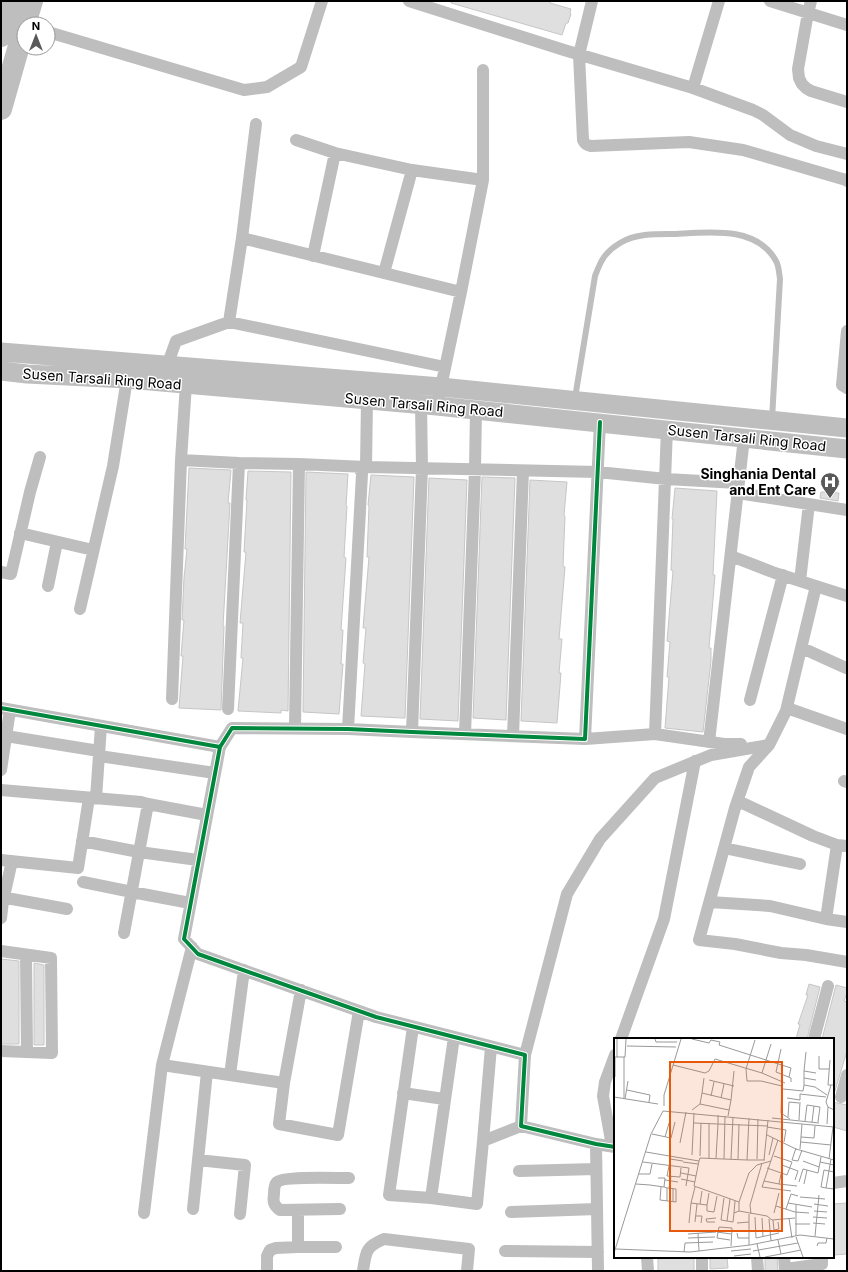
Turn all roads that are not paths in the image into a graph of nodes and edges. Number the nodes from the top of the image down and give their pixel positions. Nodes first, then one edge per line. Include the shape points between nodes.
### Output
1 (12, 1) edge
2 (32, 1) edge
3 (322, 1) edge
4 (409, 1) edge
5 (592, 1) edge
6 (719, 1) edge
7 (770, 1) edge
8 (811, 1) edge
9 (808, 13) junction
10 (27, 16) edge
11 (847, 25) edge
12 (56, 34) edge
13 (1, 36) edge
14 (579, 54) junction
15 (16, 56) edge
16 (483, 70) dead end
17 (693, 88) junction
18 (847, 102) edge
19 (1, 109) edge
20 (256, 124) dead end
21 (296, 140) dead end
22 (335, 153) junction
23 (847, 154) edge
24 (412, 170) junction
25 (483, 180) junction
26 (847, 181) edge
27 (242, 238) junction
28 (313, 256) junction
29 (384, 273) junction
30 (461, 292) junction
31 (229, 322) junction
32 (847, 331) edge
33 (1, 352) edge
34 (167, 366) junction
35 (445, 367) junction
36 (1, 371) edge
37 (127, 379) junction
38 (186, 384) junction
39 (441, 387) junction
40 (847, 388) edge
41 (367, 400) junction
42 (429, 405) junction
43 (476, 410) junction
44 (573, 410) junction
45 (772, 420) junction
46 (600, 422) junction
47 (847, 428) edge
48 (667, 430) junction
49 (744, 438) junction
50 (847, 449) edge
51 (40, 457) dead end
52 (181, 460) junction
53 (239, 463) junction
54 (299, 464) junction
55 (366, 466) junction
56 (422, 468) junction
57 (475, 469) junction
58 (523, 471) junction
59 (598, 472) junction
60 (666, 479) junction
61 (738, 488) junction
62 (808, 504) junction
63 (847, 510) edge
64 (20, 533) junction
65 (57, 542) junction
66 (93, 550) junction
67 (731, 556) junction
68 (1, 572) edge
69 (782, 575) junction
70 (800, 581) junction
71 (48, 586) dead end
72 (816, 586) junction
73 (847, 596) edge
74 (80, 609) dead end
75 (802, 648) junction
76 (846, 668) dead end
77 (172, 699) dead end
78 (750, 700) dead end
79 (787, 708) junction
80 (5, 709) edge
81 (228, 709) dead end
82 (101, 726) junction
83 (295, 728) junction
84 (348, 729) junction
85 (847, 729) edge
86 (412, 732) junction
87 (465, 734) junction
88 (655, 734) junction
89 (6, 736) junction
90 (513, 736) junction
91 (585, 738) junction
92 (709, 742) junction
93 (769, 745) junction
94 (220, 747) junction
95 (99, 754) junction
96 (695, 762) junction
97 (1, 770) edge
98 (215, 773) junction
99 (1, 790) edge
100 (92, 798) junction
101 (738, 801) junction
102 (148, 804) junction
103 (207, 814) junction
104 (82, 841) junction
105 (842, 845) edge
106 (724, 848) junction
107 (139, 852) junction
108 (198, 860) junction
109 (7, 861) edge
110 (800, 864) dead end
111 (83, 882) dead end
112 (132, 892) junction
113 (3, 897) edge
114 (710, 902) junction
115 (190, 903) junction
116 (67, 909) dead end
117 (1, 918) edge
118 (826, 920) junction
119 (847, 922) edge
120 (124, 933) dead end
121 (192, 947) junction
122 (1, 951) edge
123 (26, 954) junction
124 (847, 962) edge
125 (244, 970) junction
126 (828, 986) dead end
127 (301, 990) junction
128 (359, 1011) junction
129 (413, 1027) junction
130 (454, 1037) junction
131 (621, 1038) edge
132 (814, 1038) edge
133 (491, 1047) junction
134 (1, 1051) edge
135 (27, 1052) junction
136 (525, 1056) junction
137 (614, 1058) edge
138 (162, 1065) junction
139 (207, 1072) junction
140 (230, 1075) junction
141 (847, 1075) edge
142 (284, 1083) junction
143 (403, 1093) junction
144 (840, 1097) edge
145 (444, 1099) junction
146 (521, 1126) junction
147 (483, 1141) junction
148 (596, 1144) junction
149 (613, 1146) edge
150 (198, 1160) junction
151 (596, 1168) junction
152 (519, 1172) dead end
153 (349, 1178) dead end
154 (847, 1181) edge
155 (834, 1183) edge
156 (431, 1198) junction
157 (193, 1209) dead end
158 (340, 1209) dead end
159 (597, 1209) junction
160 (298, 1210) junction
161 (511, 1212) dead end
162 (144, 1213) dead end
163 (240, 1214) dead end
164 (298, 1247) junction
165 (336, 1247) dead end
166 (505, 1251) dead end
167 (598, 1252) junction
168 (647, 1258) edge
169 (702, 1258) edge
170 (757, 1258) edge
171 (784, 1258) edge
172 (822, 1258) edge
173 (267, 1271) edge
174 (363, 1271) edge
175 (466, 1271) edge
176 (598, 1271) edge
177 (648, 1271) edge
178 (702, 1271) edge
179 (758, 1271) edge

1 - 13 highway
2 - 10 highway
3 - 12 street via 301,67 267,87 244,90
4 - 14 street
5 - 14 street
6 - 17 street
7 - 9 street
8 - 9 street
9 - 11 street
9 - 18 street via 798,69 802,84 811,91
14 - 17 street
14 - 26 street via 583,140 587,145 689,142 743,150
15 - 19 highway
16 - 25 street
17 - 23 street via 753,110 790,135 816,146
20 - 27 street
21 - 22 street
22 - 24 street
22 - 28 street
24 - 25 street
24 - 29 street
25 - 30 street
27 - 28 street
27 - 31 street
28 - 29 street
29 - 30 street
30 - 35 street
31 - 34 street via 176,341
31 - 35 street
32 - 40 street via 842,385
33 - 34 main road, Susen Tarsali Ring Road
34 - 39 main road, Susen Tarsali Ring Road
35 - 39 street
36 - 37 main road, Susen Tarsali Ring Road
37 - 38 main road, Susen Tarsali Ring Road
37 - 66 street via 113,466
38 - 41 main road, Susen Tarsali Ring Road
38 - 52 street
39 - 42 street
39 - 44 main road, Susen Tarsali Ring Road
41 - 42 main road, Susen Tarsali Ring Road
41 - 55 street
42 - 43 main road, Susen Tarsali Ring Road
42 - 56 street
43 - 44 main road, Susen Tarsali Ring Road
43 - 57 street
44 - 45 main road, Susen Tarsali Ring Road
44 - 45 lane via 595,276 600,262 608,251 621,242 636,237 728,232 756,241 769,251 777,262 780,279
44 - 46 main road, Susen Tarsali Ring Road
45 - 47 main road, Susen Tarsali Ring Road
46 - 48 main road, Susen Tarsali Ring Road
46 - 59 street
48 - 49 main road, Susen Tarsali Ring Road
48 - 60 street
49 - 50 main road, Susen Tarsali Ring Road
49 - 61 street
51 - 64 street
52 - 53 street
52 - 77 street
53 - 54 street
53 - 81 street
54 - 55 street
54 - 83 street
55 - 56 street
55 - 84 street via 360,469 362,474
56 - 57 street
56 - 86 street
57 - 58 street
57 - 87 street
58 - 59 street
58 - 90 street
59 - 60 street
59 - 91 street
60 - 61 street
60 - 88 street
61 - 62 street
61 - 67 street
62 - 63 street
62 - 70 street
64 - 65 street
64 - 68 street via 10,574
65 - 66 street
65 - 71 street
66 - 74 street
67 - 69 street
67 - 92 street
69 - 70 street
69 - 78 street
70 - 72 street
72 - 73 street
72 - 75 street
75 - 76 street
75 - 79 street
79 - 85 street
79 - 93 street
80 - 82 street
80 - 89 street
82 - 94 street
82 - 95 street
83 - 84 street
83 - 94 street via 232,728
84 - 86 street
86 - 87 street
87 - 90 street
88 - 91 street
88 - 92 street
89 - 95 street
89 - 97 street
90 - 91 street
92 - 93 street
93 - 96 street via 711,755
93 - 101 street via 749,767
94 - 98 street
95 - 98 street
95 - 100 street
96 - 131 street via 664,919
96 - 136 street via 655,778 600,840 567,894
98 - 103 street
99 - 100 street
100 - 102 street
100 - 104 street
101 - 105 street via 813,836
101 - 106 street
102 - 103 street
102 - 107 street
103 - 108 street
104 - 107 street
104 - 109 street via 78,868
105 - 118 street
106 - 110 street
106 - 114 street
107 - 108 street
107 - 112 street
108 - 115 street
109 - 113 street
111 - 112 street
112 - 115 street
112 - 120 street
113 - 116 street
113 - 117 street
114 - 118 street via 770,906
114 - 124 street via 699,940
115 - 121 street via 184,939
118 - 119 street
121 - 125 street via 198,954
121 - 138 street
122 - 123 street
123 - 135 street
123 - 135 street via 51,958 52,1054
125 - 127 street
125 - 140 street
126 - 132 street
127 - 128 street
127 - 142 street
128 - 129 street
128 - 142 street via 338,1135 279,1124
129 - 130 street
129 - 143 street
130 - 133 street
130 - 145 street
133 - 136 street
133 - 147 street
134 - 135 street
136 - 146 street
137 - 149 street via 603,1096
138 - 139 street
138 - 162 street
139 - 140 street
139 - 150 street
140 - 142 street
141 - 144 street
143 - 145 street
143 - 156 street via 390,1195
145 - 156 street
146 - 147 street
146 - 148 street
147 - 156 street via 477,1204
148 - 149 street
148 - 151 street
150 - 157 street
150 - 163 street via 245,1165
151 - 152 street
151 - 159 street
153 - 160 street via 278,1181 274,1190 275,1207 280,1210
154 - 155 street
158 - 160 street
159 - 161 street
159 - 167 street
160 - 164 street
164 - 165 street
164 - 173 street via 270,1250 267,1256
166 - 167 street
167 - 176 street
168 - 177 street
169 - 178 street
170 - 179 street
171 - 172 street via 785,1270 822,1264
174 - 175 street via 366,1251 374,1243 384,1239 469,1249

